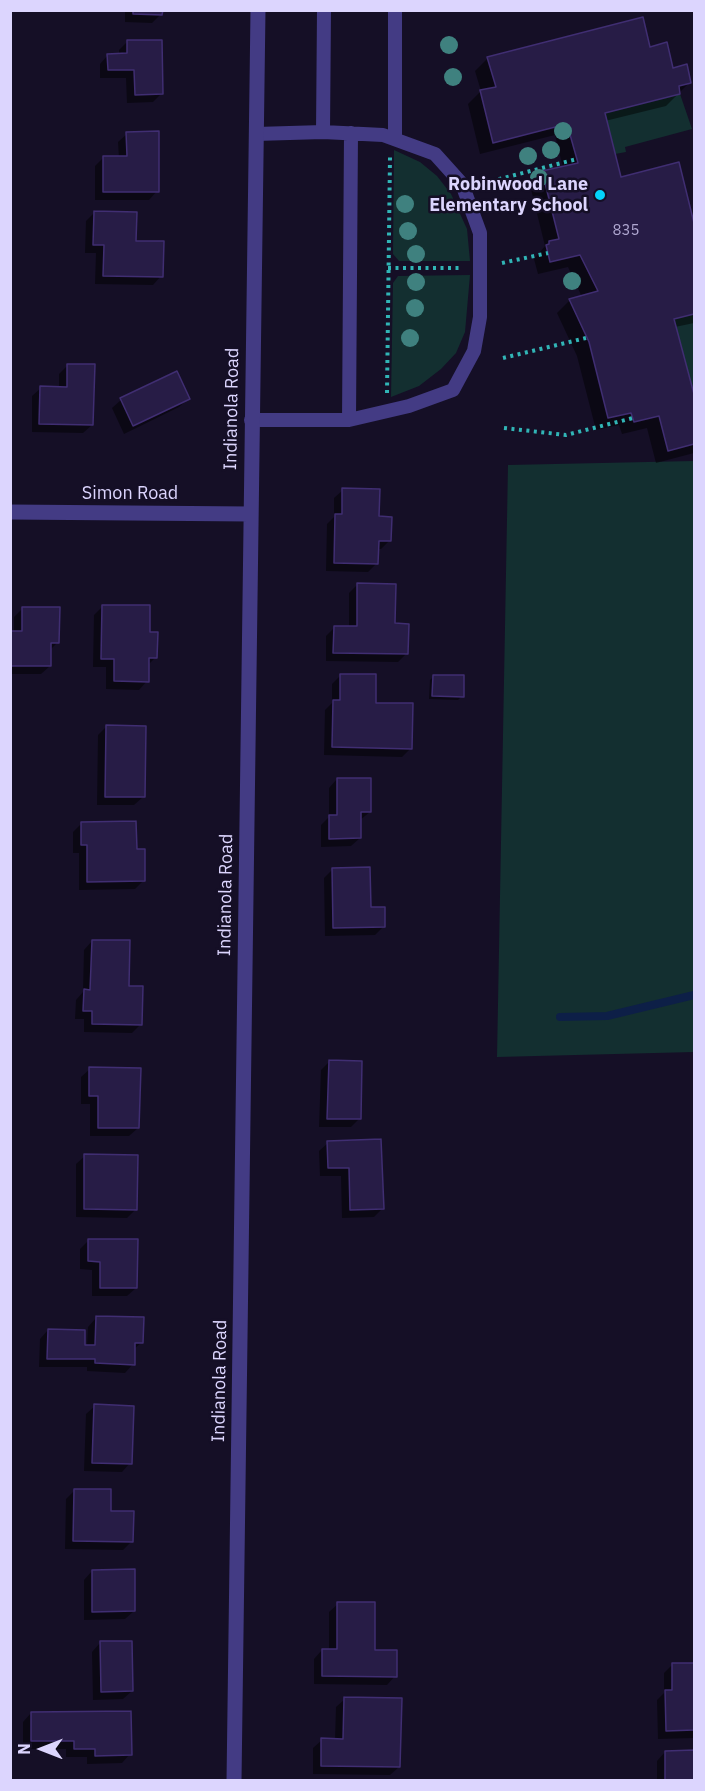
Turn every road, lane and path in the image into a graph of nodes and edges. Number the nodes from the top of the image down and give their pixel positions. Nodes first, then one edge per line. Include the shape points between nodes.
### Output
1 (258, 10) edge
2 (324, 10) edge
3 (395, 10) edge
4 (323, 132) junction
5 (351, 133) junction
6 (256, 134) junction
7 (393, 138) junction
8 (577, 159) dead end
9 (484, 183) dead end
10 (548, 253) dead end
11 (502, 263) dead end
12 (469, 267) dead end
13 (388, 268) junction
14 (586, 338) dead end
15 (503, 358) dead end
16 (387, 411) junction
17 (633, 418) dead end
18 (251, 420) junction
19 (349, 420) junction
20 (504, 428) dead end
21 (10, 512) edge
22 (250, 514) junction
23 (234, 1780) edge

1 - 6 street, Indianola Road
2 - 4 lane
3 - 7 lane
4 - 5 lane
4 - 6 lane
5 - 7 lane
5 - 19 lane
6 - 18 street, Indianola Road
7 - 13 path
7 - 16 lane via 435,154 462,184 480,232 480,317 474,351 453,390
8 - 9 path
10 - 11 path
12 - 13 path
13 - 16 path
14 - 15 path
16 - 19 lane
17 - 20 path via 566,435
18 - 19 lane
18 - 22 street, Indianola Road
21 - 22 street, Simon Road
22 - 23 street, Indianola Road

